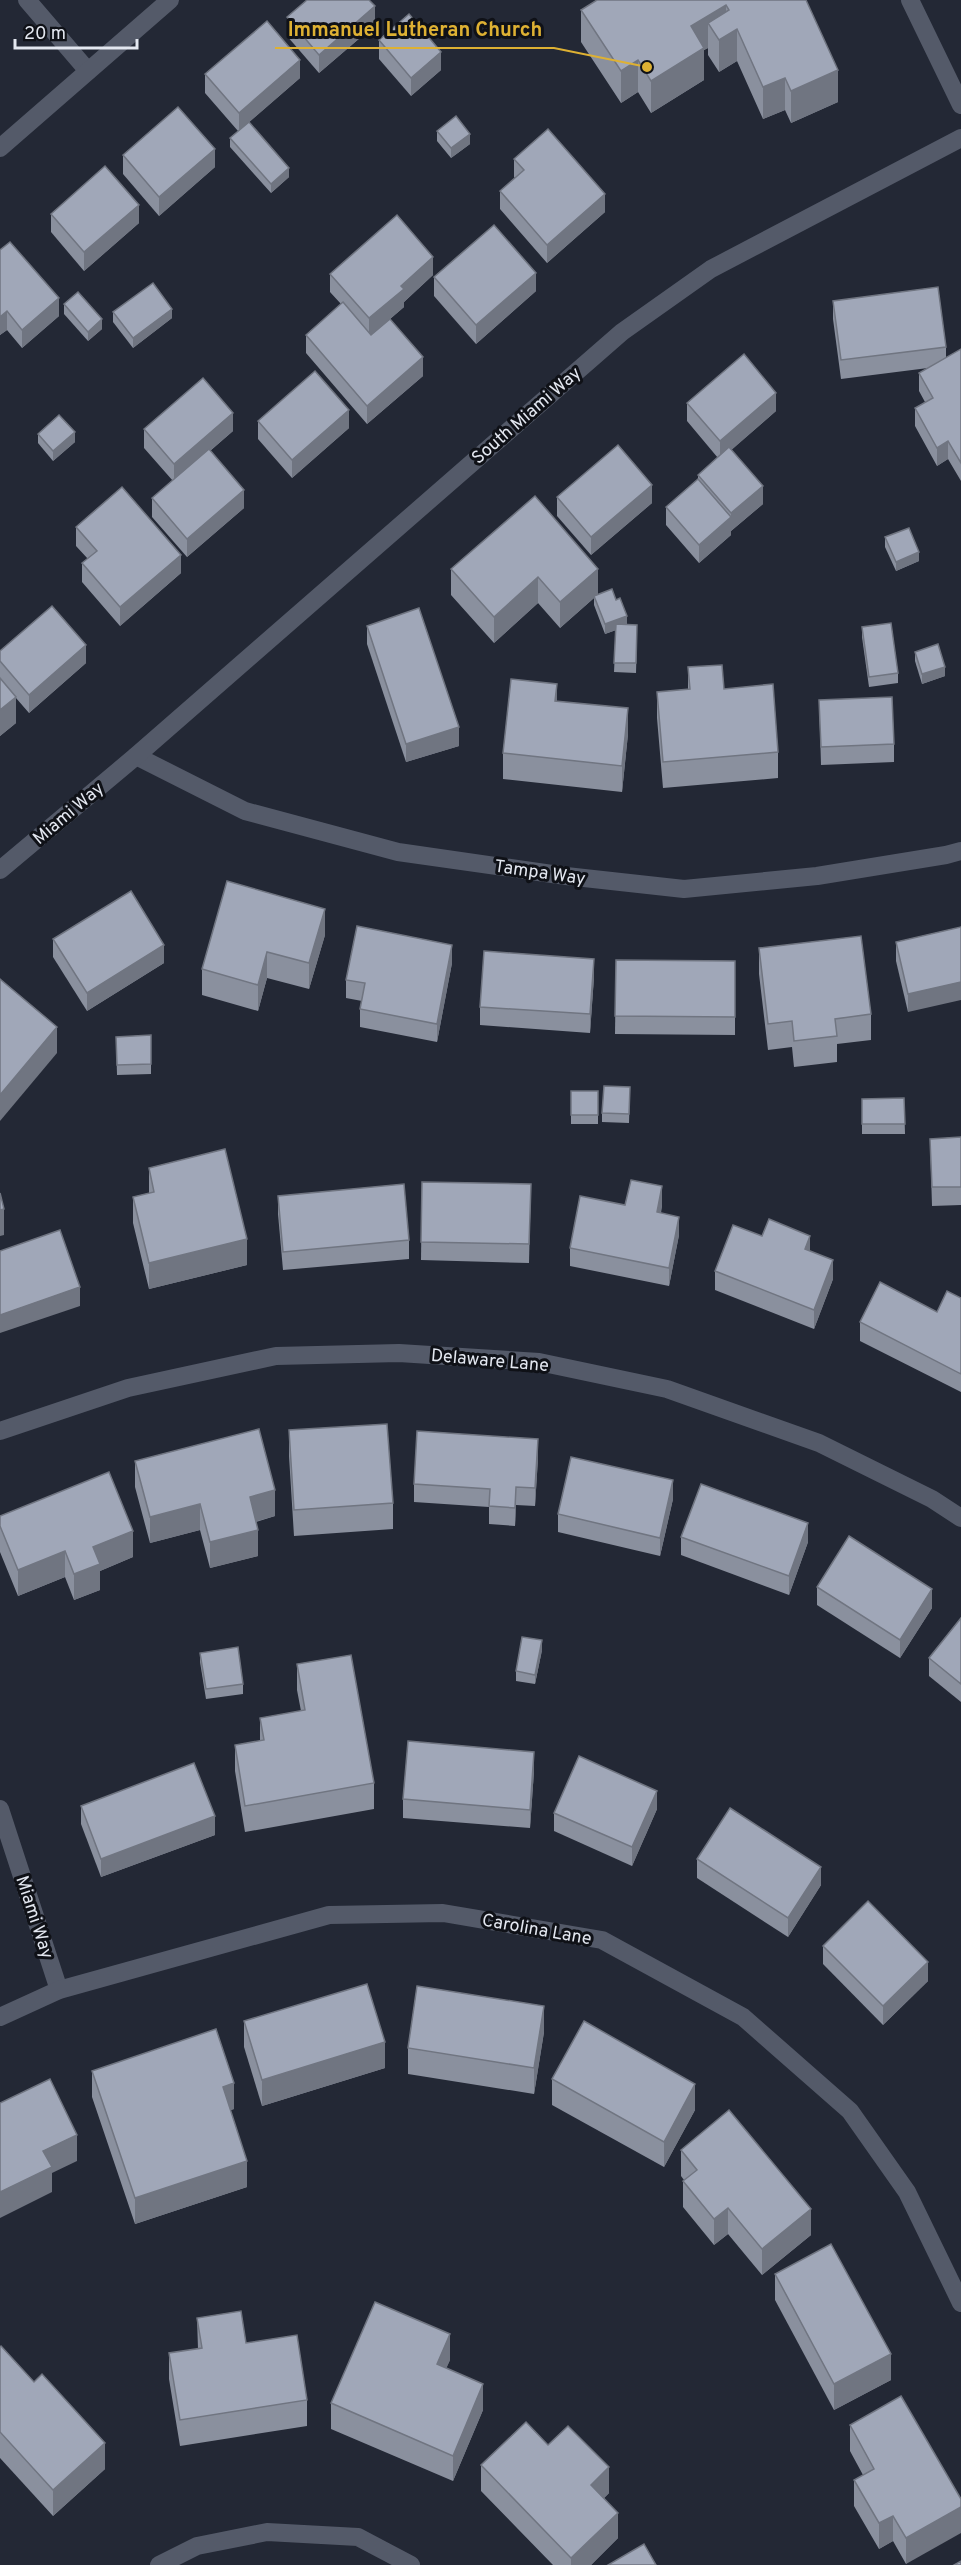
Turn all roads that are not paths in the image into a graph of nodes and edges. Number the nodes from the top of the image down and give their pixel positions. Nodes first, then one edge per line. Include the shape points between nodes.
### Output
1 (27, 0) edge
2 (170, 0) edge
3 (910, 0) edge
4 (88, 71) junction
5 (961, 105) edge
6 (961, 138) edge
7 (0, 148) edge
8 (136, 756) junction
9 (961, 851) edge
10 (0, 870) edge
11 (0, 1431) edge
12 (961, 1518) edge
13 (0, 1809) edge
14 (59, 1990) junction
15 (0, 2017) edge
16 (956, 2280) edge
17 (961, 2303) edge
18 (159, 2565) edge
19 (411, 2565) edge

1 - 4 street
2 - 4 street
3 - 5 street
4 - 7 street
6 - 8 street, South Miami Way via 711,269 622,332
8 - 9 street, Tampa Way via 245,811 398,852 566,876 684,889 817,876
8 - 10 street, Miami Way
11 - 12 street, Delaware Lane via 128,1388 276,1356 399,1353 539,1362 667,1389 819,1443 932,1499
13 - 14 street, Miami Way
14 - 15 street, Carolina Lane
14 - 16 street, Carolina Lane via 329,1915 443,1913 602,1940 743,2017 849,2111 908,2193
16 - 17 street, Carolina Lane
18 - 19 street via 196,2546 267,2532 358,2537

